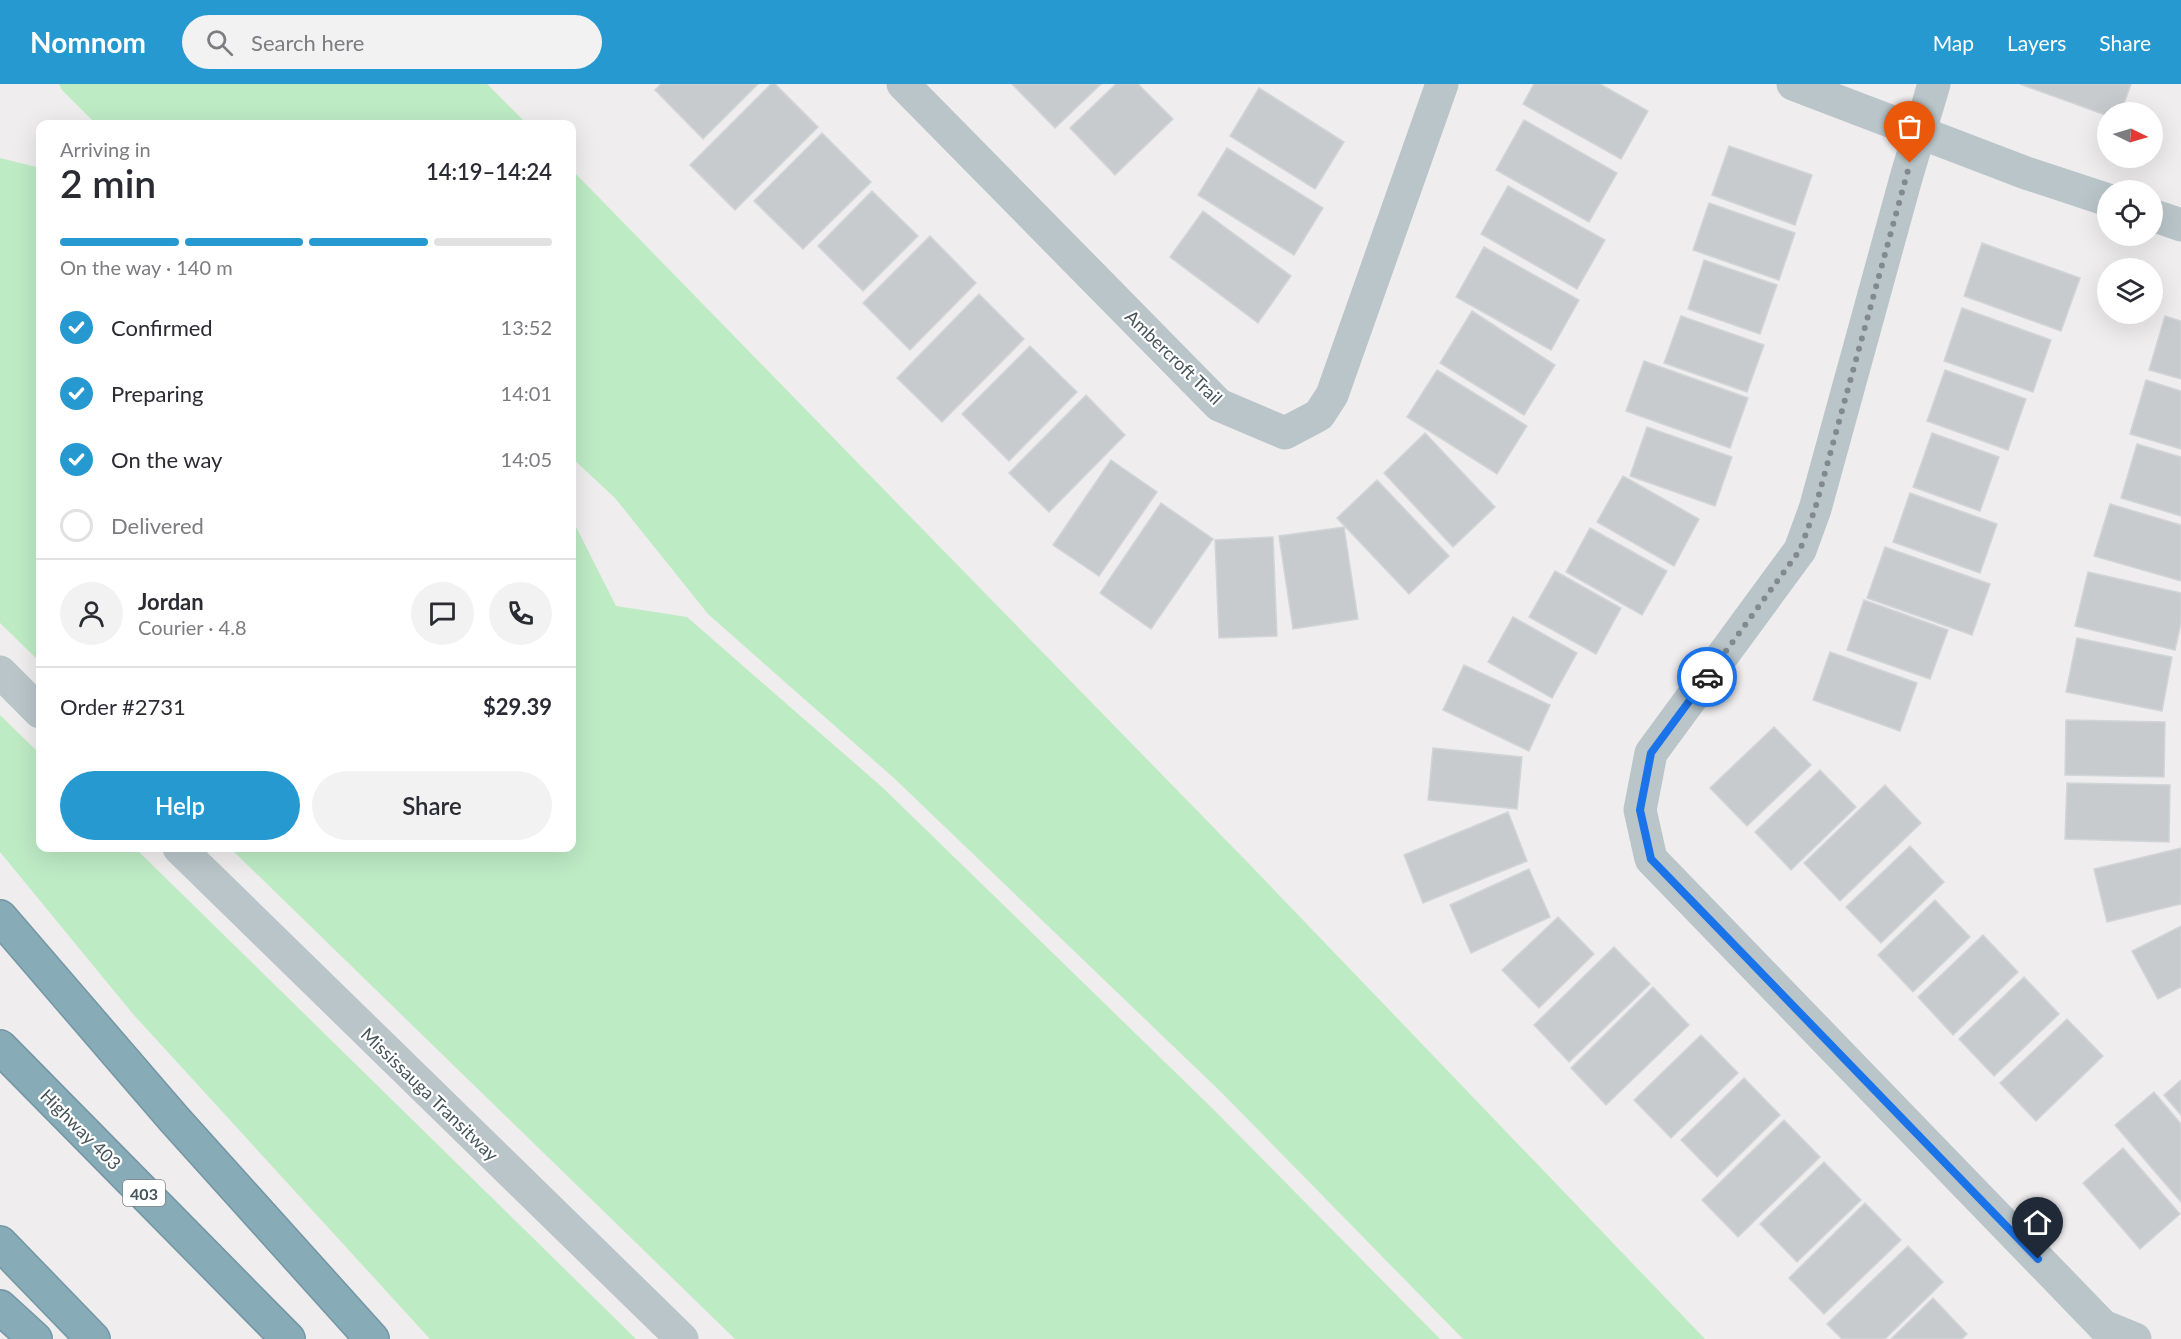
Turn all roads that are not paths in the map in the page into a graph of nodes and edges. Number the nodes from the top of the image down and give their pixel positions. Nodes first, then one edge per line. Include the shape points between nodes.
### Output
1 (903, 84) edge
2 (1442, 84) edge
3 (1793, 84) edge
4 (1934, 84) edge
5 (1919, 132) junction
6 (2097, 196) edge
7 (2163, 219) edge
8 (2181, 225) edge
9 (0, 672) edge
10 (36, 708) edge
11 (183, 852) edge
12 (0, 917) edge
13 (0, 1047) edge
14 (0, 1243) edge
15 (0, 1306) edge
16 (35, 1339) edge
17 (93, 1339) edge
18 (288, 1339) edge
19 (372, 1339) edge
20 (682, 1339) edge
21 (2135, 1339) edge

1 - 2 street, Ambercroft Trail via 1219,405 1285,433 1319,415 1332,395
3 - 5 street
4 - 5 street
5 - 6 street
5 - 21 street via 1815,509 1800,550 1651,753 1640,810 1651,859 2103,1326
7 - 8 street
9 - 10 street
11 - 20 street, Mississauga Transitway
12 - 19 highway via 174,1119
13 - 18 highway, Highway 403 / 403
14 - 17 highway
15 - 16 highway

